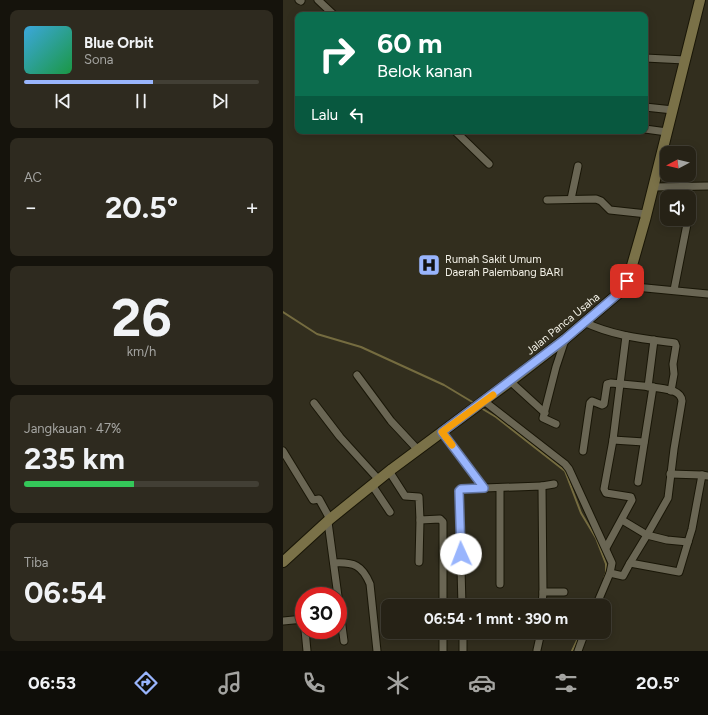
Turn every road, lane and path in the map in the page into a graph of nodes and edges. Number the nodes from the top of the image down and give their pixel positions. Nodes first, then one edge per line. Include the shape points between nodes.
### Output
1 (318, 0) edge
2 (700, 0) edge
3 (331, 12) edge
4 (648, 58) edge
5 (685, 60) junction
6 (648, 107) edge
7 (673, 110) junction
8 (648, 129) edge
9 (667, 132) junction
10 (458, 134) edge
11 (489, 164) dead end
12 (578, 166) dead end
13 (708, 186) edge
14 (653, 187) junction
15 (571, 199) junction
16 (547, 200) dead end
17 (647, 214) junction
18 (687, 226) edge
19 (625, 286) junction
20 (674, 290) junction
21 (708, 294) edge
22 (584, 322) junction
23 (626, 336) junction
24 (565, 339) junction
25 (655, 340) junction
26 (357, 375) dead end
27 (510, 381) junction
28 (619, 384) junction
29 (650, 387) junction
30 (671, 391) junction
31 (483, 402) junction
32 (314, 403) dead end
33 (545, 413) junction
34 (556, 424) dead end
35 (442, 432) junction
36 (613, 440) junction
37 (644, 442) junction
38 (418, 450) junction
39 (583, 451) dead end
40 (283, 452) edge
41 (286, 462) edge
42 (389, 471) junction
43 (670, 474) junction
44 (705, 476) edge
45 (638, 482) dead end
46 (375, 483) junction
47 (554, 484) dead end
48 (542, 486) junction
49 (484, 488) junction
50 (500, 488) junction
51 (391, 512) dead end
52 (420, 520) junction
53 (622, 520) junction
54 (329, 521) junction
55 (647, 536) junction
56 (688, 542) junction
57 (606, 548) junction
58 (283, 562) edge
59 (419, 562) dead end
60 (334, 563) junction
61 (630, 563) junction
62 (610, 573) junction
63 (500, 584) dead end
64 (336, 587) edge
65 (543, 592) junction
66 (564, 592) dead end
67 (443, 599) edge
68 (462, 599) edge
69 (542, 599) edge
70 (599, 599) edge
71 (295, 620) edge
72 (283, 621) edge
73 (306, 639) edge
74 (343, 639) edge
75 (443, 639) edge
76 (463, 639) edge
77 (539, 639) edge
78 (582, 639) edge
79 (344, 642) dead end
80 (463, 650) dead end
81 (537, 650) edge
82 (307, 651) edge
83 (377, 651) edge
84 (443, 651) edge
85 (578, 651) edge

1 - 3 street
2 - 5 street, Jalan Panca Usaha
4 - 5 street
5 - 7 street, Jalan Panca Usaha
6 - 7 street
7 - 9 street, Jalan Panca Usaha
8 - 9 street
9 - 14 street, Jalan Panca Usaha
10 - 11 street
12 - 15 street
13 - 14 street
14 - 17 street, Jalan Panca Usaha
15 - 16 street
15 - 17 street via 599,200 610,210
17 - 19 street, Jalan Panca Usaha
18 - 20 street
19 - 20 street
19 - 22 street, Jalan Panca Usaha
20 - 21 street
22 - 23 street
22 - 24 street, Jalan Panca Usaha
23 - 25 street
23 - 28 street
24 - 27 street, Jalan Panca Usaha
24 - 33 street
25 - 29 street
25 - 30 street via 676,344
26 - 38 street via 391,421
27 - 31 street, Jalan Panca Usaha
27 - 33 street
28 - 29 street
28 - 36 street
28 - 39 street via 606,385 603,405 591,402
29 - 30 street
29 - 37 street
30 - 43 street via 680,395 682,401
31 - 35 street, Jalan Panca Usaha
31 - 57 street via 567,466
32 - 46 street
33 - 34 street via 544,419
35 - 38 street, Jalan Panca Usaha
35 - 49 street
36 - 37 street
36 - 53 street via 604,489 606,493 632,498
37 - 45 street
38 - 42 street, Jalan Panca Usaha
40 - 41 street
41 - 54 street via 313,500 319,499
42 - 46 street, Jalan Panca Usaha
42 - 52 street via 405,496 419,497
43 - 44 street
43 - 55 street via 668,498
44 - 56 street
46 - 51 street
46 - 54 street, Jalan Panca Usaha
47 - 48 street
48 - 50 street
48 - 65 street
49 - 50 street
49 - 68 street via 459,491
50 - 63 street
52 - 59 street
52 - 67 street via 440,519 443,522
53 - 55 street
53 - 57 street
54 - 58 street, Jalan Panca Usaha
54 - 60 street
55 - 56 street
55 - 61 street
56 - 61 street via 679,572
57 - 62 street via 612,563
60 - 64 street
60 - 83 street via 354,564 366,574 370,584
61 - 62 street via 623,576
62 - 70 street
65 - 66 street
65 - 69 street
71 - 72 street
73 - 82 street
74 - 79 street
75 - 84 street
76 - 80 street
77 - 81 street
78 - 85 street

